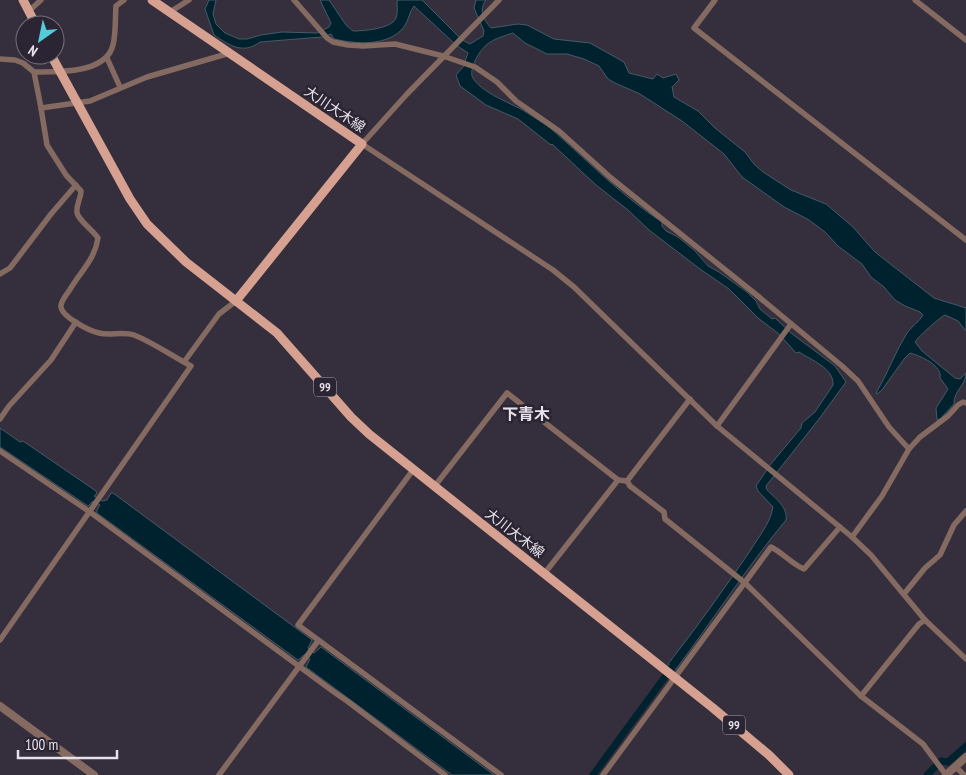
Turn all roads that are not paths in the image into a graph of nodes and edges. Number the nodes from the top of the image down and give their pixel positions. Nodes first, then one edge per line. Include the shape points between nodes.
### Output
1 (23, 0) edge
2 (41, 0) edge
3 (124, 0) edge
4 (152, 0) edge
5 (189, 0) edge
6 (294, 0) edge
7 (500, 0) edge
8 (715, 0) edge
9 (915, 0) edge
10 (29, 11) junction
11 (170, 12) junction
12 (31, 15) edge
13 (966, 40) edge
14 (230, 53) junction
15 (443, 56) junction
16 (107, 58) junction
17 (0, 59) edge
18 (57, 65) edge
19 (34, 72) junction
20 (60, 72) junction
21 (120, 88) junction
22 (77, 102) junction
23 (42, 108) junction
24 (362, 144) junction
25 (76, 185) junction
26 (966, 240) edge
27 (0, 274) edge
28 (236, 301) junction
29 (76, 322) junction
30 (790, 325) junction
31 (184, 362) junction
32 (690, 399) junction
33 (966, 403) edge
34 (0, 420) edge
35 (717, 426) junction
36 (909, 449) junction
37 (0, 451) edge
38 (413, 470) junction
39 (618, 480) junction
40 (627, 480) junction
41 (434, 487) junction
42 (91, 511) junction
43 (966, 511) edge
44 (840, 527) junction
45 (852, 537) junction
46 (544, 574) junction
47 (744, 583) junction
48 (904, 594) junction
49 (925, 620) junction
50 (0, 640) edge
51 (318, 641) junction
52 (966, 659) edge
53 (300, 665) junction
54 (675, 679) junction
55 (861, 696) junction
56 (0, 706) edge
57 (966, 757) edge
58 (956, 767) junction
59 (94, 775) edge
60 (219, 775) edge
61 (445, 775) edge
62 (500, 775) edge
63 (603, 775) edge
64 (789, 775) edge
65 (946, 775) edge
66 (964, 775) edge

1 - 10 main road
2 - 10 street
3 - 16 street via 116,6 113,46
4 - 11 main road, 大川大木線
5 - 11 street
6 - 15 street via 333,42 363,46 395,44
7 - 15 street
8 - 26 street via 694,28
9 - 13 street
10 - 12 main road
11 - 14 main road, 大川大木線
14 - 21 street
14 - 24 main road, 大川大木線
15 - 24 street
15 - 30 street via 475,68 497,82
16 - 20 street via 92,66
16 - 21 street
17 - 19 street via 23,62
18 - 20 main road, 大川大木線 / 99
19 - 20 street
19 - 23 street
20 - 22 main road, 大川大木線 / 99
21 - 22 street via 90,101
22 - 23 street
22 - 28 main road, 大川大木線 / 99 via 147,224 186,262
23 - 25 street via 49,150
24 - 28 main road, 大川大木線
24 - 32 street via 553,270
25 - 27 street via 10,268
25 - 29 street via 81,191 77,216 98,238 91,260 61,304 65,314
28 - 31 street via 219,314
28 - 38 main road, 大川大木線 / 99 via 277,333 351,417
29 - 31 street via 101,334 133,335
29 - 34 street via 51,360
30 - 35 street
30 - 36 street via 858,381
31 - 42 street via 191,366
32 - 35 street
32 - 40 street
33 - 36 street via 958,405
35 - 44 street
36 - 45 street via 882,496
37 - 42 street
38 - 41 main road, 大川大木線 / 99
38 - 51 street via 298,625
39 - 40 street
39 - 41 street via 507,393
39 - 46 street
40 - 47 street via 630,486 664,512 665,519
41 - 46 main road, 大川大木線 / 99
42 - 50 street
42 - 53 street
43 - 48 street via 954,525 940,555
44 - 45 street
44 - 47 street via 807,568 797,566 771,547
45 - 48 street
46 - 54 main road, 大川大木線 / 99
47 - 54 street
47 - 55 street
48 - 49 street
49 - 52 street
49 - 55 street via 918,624
51 - 53 street
51 - 62 street
53 - 60 street
53 - 61 street
54 - 63 street
54 - 64 main road, 大川大木線 / 99
55 - 65 street via 924,744
56 - 59 street
57 - 58 street
58 - 65 street
58 - 66 street

